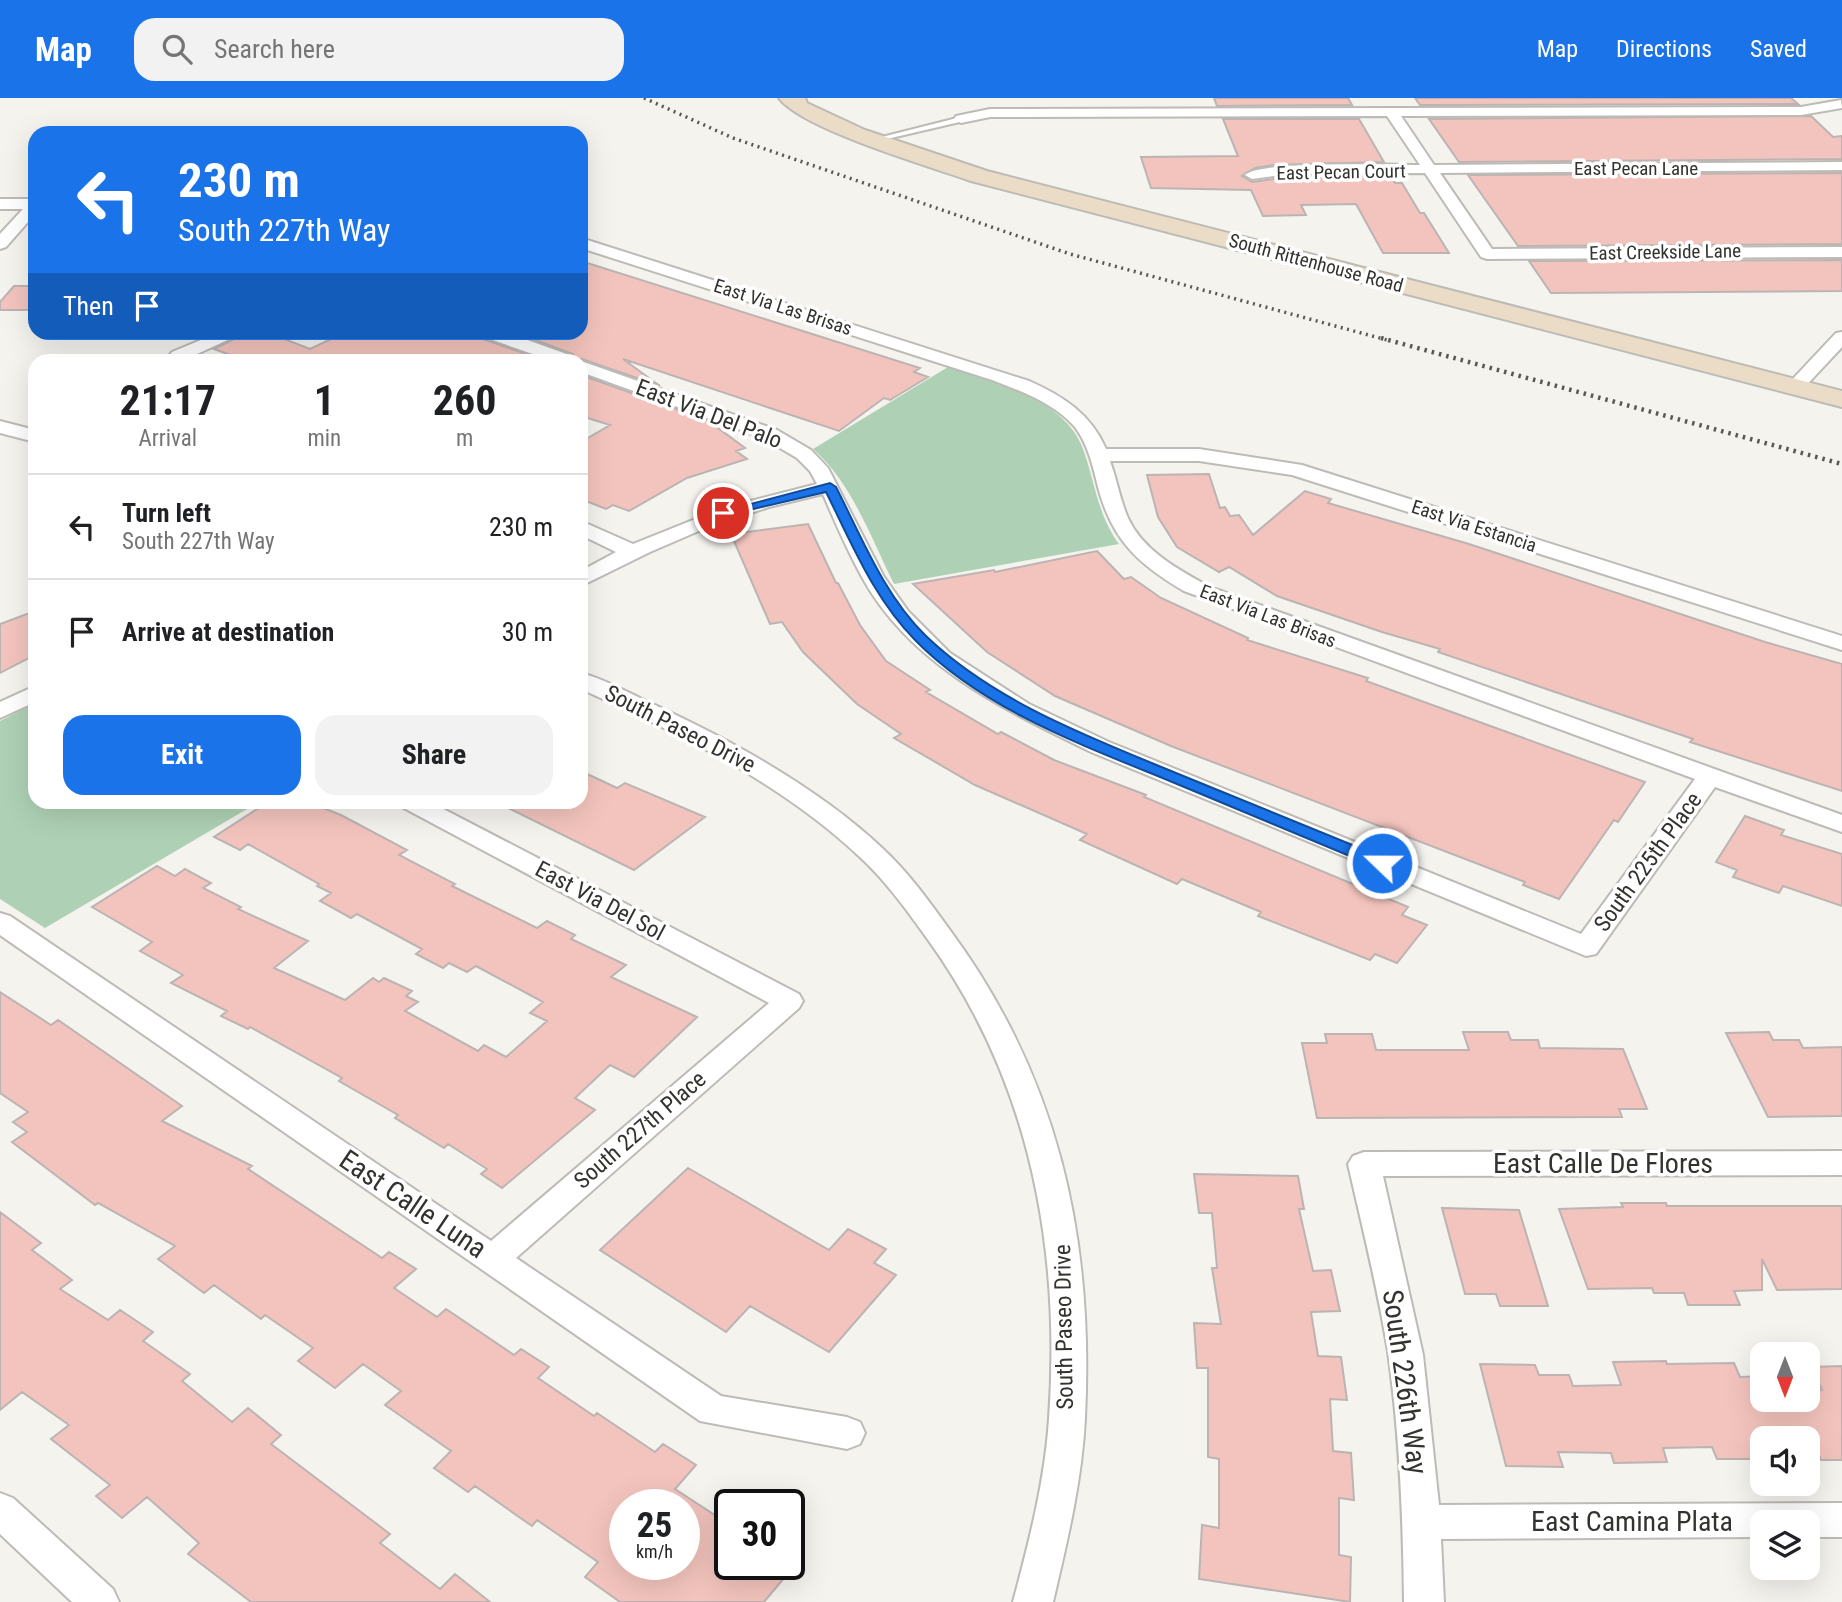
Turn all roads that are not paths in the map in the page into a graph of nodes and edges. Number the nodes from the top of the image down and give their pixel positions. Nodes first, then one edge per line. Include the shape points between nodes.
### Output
1 (786, 102) edge
2 (1841, 104) edge
3 (1392, 113) junction
4 (961, 119) joint
5 (874, 140) junction
6 (1842, 166) edge
7 (1430, 170) junction
8 (1252, 175) dead end
9 (0, 204) edge
10 (28, 205) edge
11 (28, 213) edge
12 (0, 244) edge
13 (588, 245) edge
14 (1842, 252) edge
15 (1842, 337) edge
16 (220, 340) edge
17 (510, 340) edge
18 (191, 354) edge
19 (549, 354) edge
20 (588, 369) edge
21 (1795, 387) junction
22 (1842, 399) edge
23 (0, 428) edge
24 (28, 434) edge
25 (1098, 455) junction
26 (830, 487) junction
27 (588, 530) edge
28 (631, 551) junction
29 (588, 576) edge
30 (1842, 643) edge
31 (588, 683) edge
32 (28, 697) edge
33 (0, 711) edge
34 (1710, 776) junction
35 (424, 809) edge
36 (1842, 824) edge
37 (0, 922) edge
38 (1586, 947) joint
39 (789, 1001) joint
40 (1842, 1163) edge
41 (1364, 1164) joint
42 (492, 1259) junction
43 (847, 1433) dead end
44 (0, 1510) edge
45 (1842, 1520) edge
46 (1422, 1522) junction
47 (99, 1602) edge
48 (1033, 1602) edge
49 (1424, 1602) edge

1 - 5 main road, South Rittenhouse Road
2 - 3 street via 1801,111
3 - 4 street via 990,113
3 - 7 street
4 - 5 lane
5 - 21 main road, South Rittenhouse Road via 979,176
6 - 7 street, East Pecan Lane
7 - 8 street, East Pecan Court via 1289,170
7 - 14 street, East Creekside Lane via 1487,254
9 - 10 street
11 - 12 street
13 - 25 street, East Via Las Brisas via 1020,384 1075,417 1088,431
15 - 21 street
16 - 18 street
17 - 19 street
20 - 26 street, East Via Del Palo via 770,434 804,454
21 - 22 main road, South Rittenhouse Road
23 - 24 street
25 - 30 street, East Via Estancia via 1199,454 1295,470
25 - 34 street, East Via Las Brisas via 1126,532 1158,565 1202,592
26 - 28 street via 723,513
26 - 38 street, East Via Del Palo via 873,578 900,616 942,658 993,693 1100,747
27 - 28 street
28 - 29 street
31 - 48 street, South Paseo Drive via 722,746 795,792 864,846 955,952 1003,1037 1043,1138 1064,1242 1068,1288 1065,1448
32 - 33 street
34 - 36 street, East Via Las Brisas
34 - 38 street, South 225th Place
35 - 39 street, East Via Del Sol
37 - 42 street, East Calle Luna
39 - 42 street, South 227th Place
40 - 41 street, East Calle De Flores
41 - 46 street, South 226th Way via 1400,1320 1416,1434
42 - 43 street, East Calle Luna via 713,1410
44 - 47 street
45 - 46 street, East Camina Plata
46 - 49 street, South 226th Way

